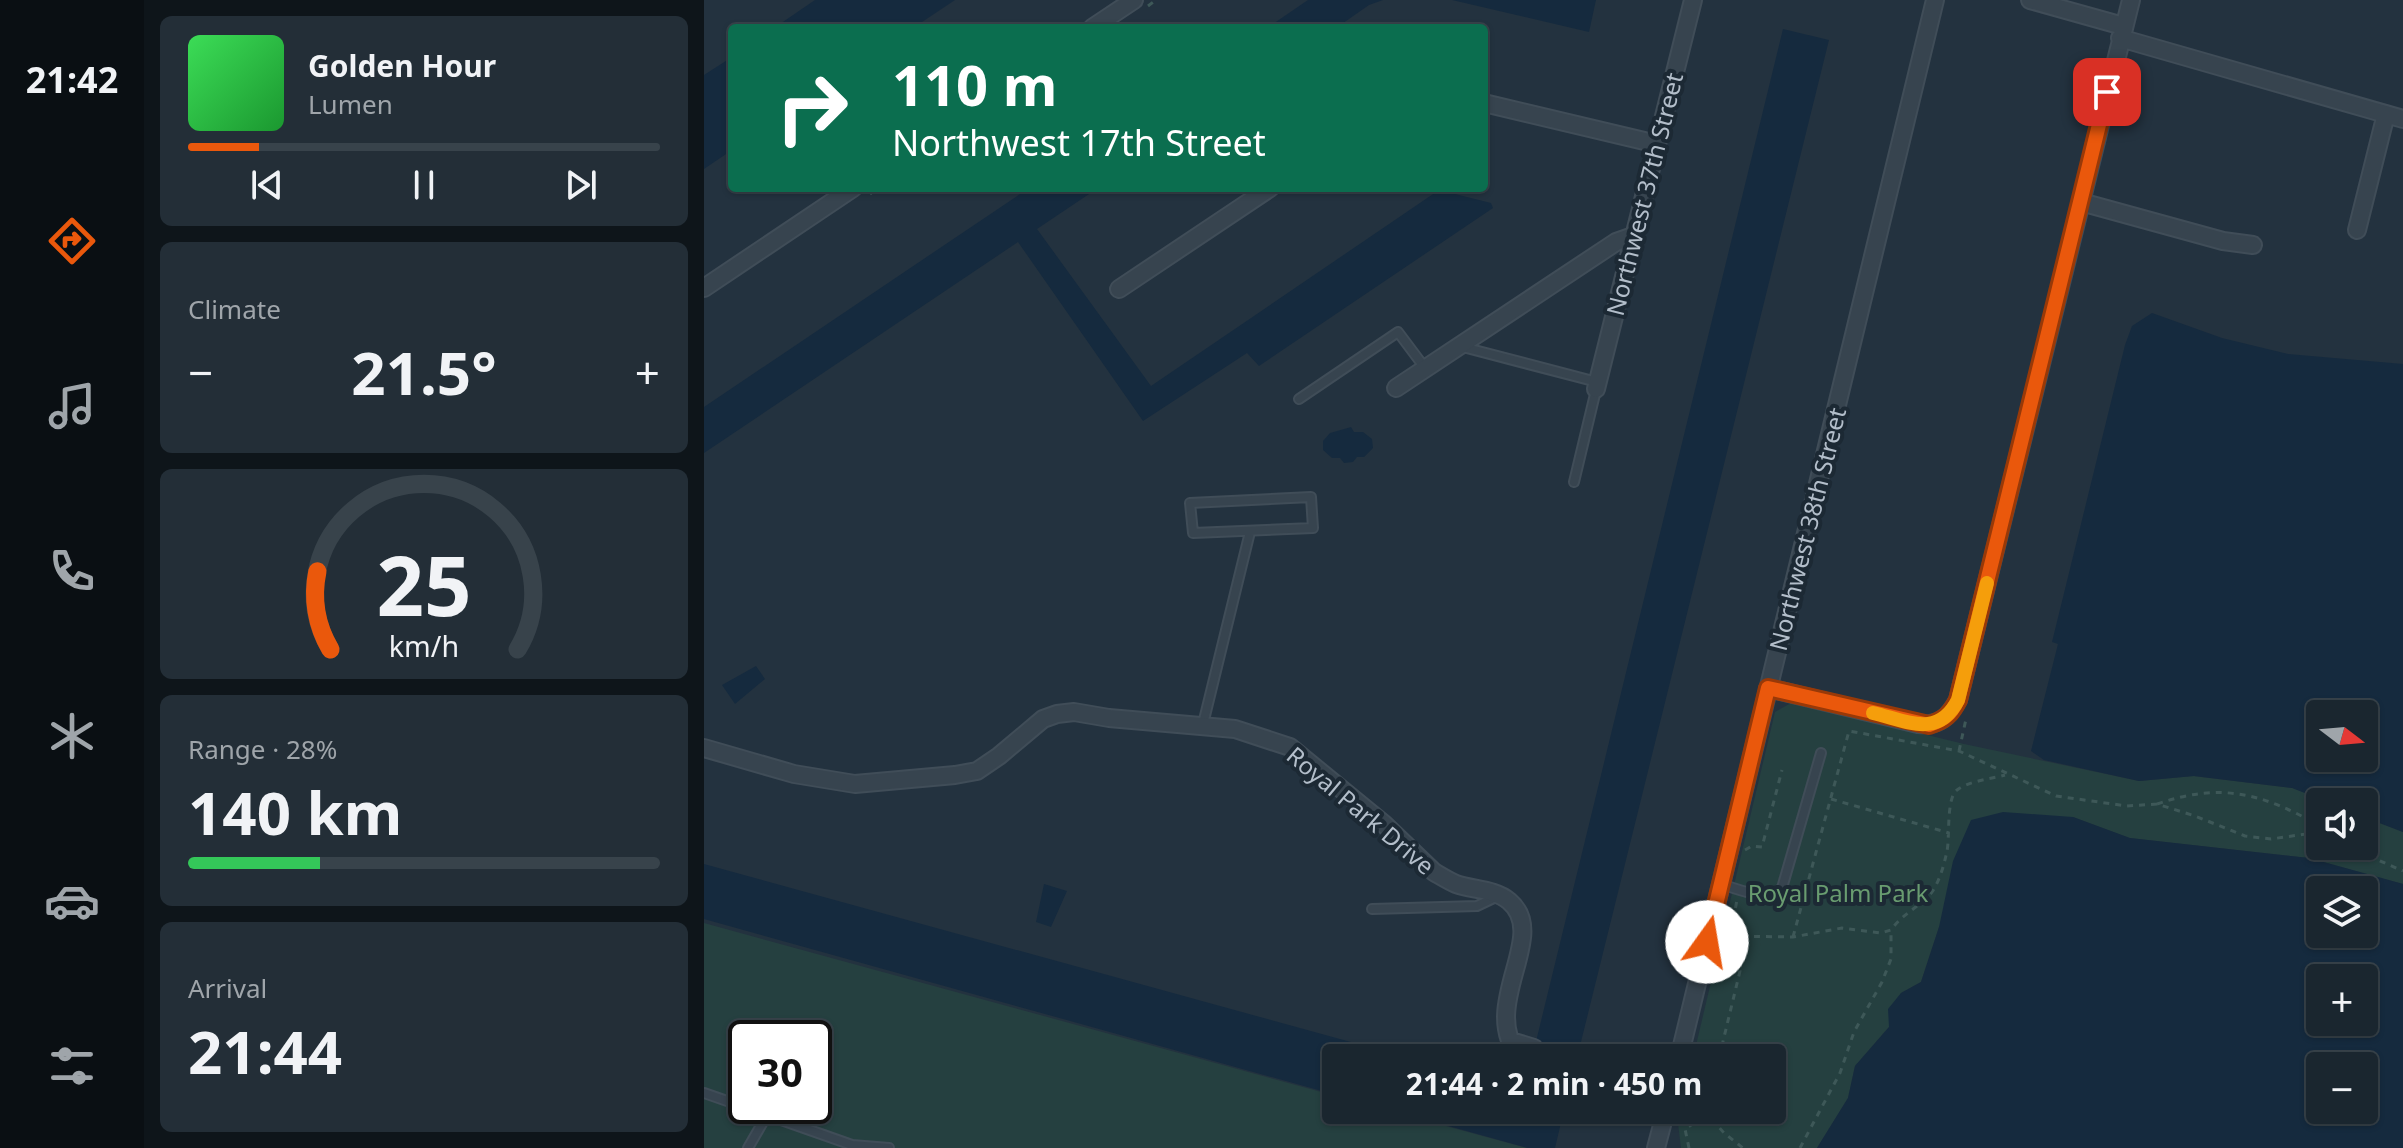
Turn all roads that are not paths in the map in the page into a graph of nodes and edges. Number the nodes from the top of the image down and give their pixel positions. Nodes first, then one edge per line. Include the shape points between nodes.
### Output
1 (1134, 0) edge
2 (1693, 0) edge
3 (1935, 0) edge
4 (2030, 0) edge
5 (2131, 0) edge
6 (1098, 24) edge
7 (2122, 32) junction
8 (1488, 104) edge
9 (2386, 114) junction
10 (2403, 119) edge
11 (1657, 144) junction
12 (847, 192) edge
13 (1264, 192) edge
14 (2081, 202) junction
15 (2357, 230) dead end
16 (1633, 236) junction
17 (2253, 245) dead end
18 (704, 288) edge
19 (1119, 289) dead end
20 (1459, 346) junction
21 (1426, 369) junction
22 (1597, 386) junction
23 (1396, 388) dead end
24 (1299, 399) dead end
25 (1574, 482) dead end
26 (1250, 532) junction
27 (1768, 688) junction
28 (1203, 724) junction
29 (704, 748) edge
30 (1821, 753) dead end
31 (1720, 884) junction
32 (1499, 895) junction
33 (1372, 909) dead end
34 (1511, 1041) junction
35 (1513, 1044) edge
36 (1521, 1044) edge
37 (1682, 1044) edge
38 (704, 1093) edge
39 (728, 1101) edge
40 (762, 1124) edge
41 (792, 1124) edge
42 (1662, 1124) edge
43 (748, 1148) edge
44 (889, 1148) edge
45 (1656, 1148) edge

1 - 6 street
2 - 11 street, Northwest 37th Street
3 - 27 street, Northwest 38th Street
4 - 7 street
5 - 7 street
7 - 9 street
7 - 14 street
8 - 11 street
9 - 10 street
9 - 15 street
11 - 16 street, Northwest 37th Street
12 - 18 street
13 - 19 street
14 - 17 street
14 - 27 street via 1951,714 1929,725 1918,724
16 - 20 street via 1616,242
16 - 22 street, Northwest 37th Street
20 - 21 street
20 - 22 lane
21 - 23 street
21 - 24 lane via 1398,332
22 - 25 lane
26 - 26 lane via 1193,533 1190,503 1311,497 1313,528
26 - 28 lane
27 - 31 street, Northwest 38th Street
28 - 29 street, Royal Park Drive via 1057,714 1043,719 977,771 855,784 794,774
28 - 32 street, Royal Park Drive via 1290,747 1434,872
30 - 31 lane via 1782,888 1764,896
31 - 37 street, Northwest 38th Street
32 - 33 lane via 1477,906
32 - 34 street via 1514,906 1523,928 1505,1012
34 - 35 street
34 - 36 street
38 - 39 lane
40 - 43 lane
41 - 44 lane via 852,1145
42 - 45 street

